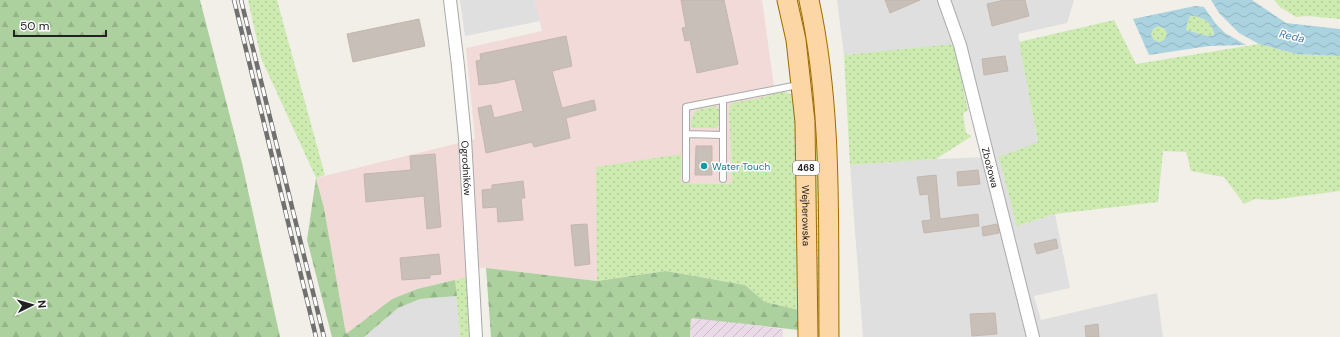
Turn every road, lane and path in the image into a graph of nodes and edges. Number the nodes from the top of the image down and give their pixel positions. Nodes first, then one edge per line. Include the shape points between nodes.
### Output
1 (450, 0) edge
2 (787, 0) edge
3 (808, 0) edge
4 (944, 0) edge
5 (802, 85) junction
6 (723, 100) junction
7 (686, 134) junction
8 (723, 135) junction
9 (686, 179) dead end
10 (723, 179) dead end
11 (476, 337) edge
12 (808, 337) edge
13 (829, 337) edge
14 (1033, 337) edge

1 - 11 street, Ogrodników via 465,138
2 - 5 main road, Wejherowska / 468
3 - 13 main road, Wejherowska / 468 via 820,68 826,132
4 - 14 street, Zbożowa via 960,45
5 - 6 lane
5 - 12 main road, Wejherowska / 468 via 806,157
6 - 7 lane via 686,107
6 - 8 lane
7 - 8 lane
7 - 9 lane
8 - 10 lane

